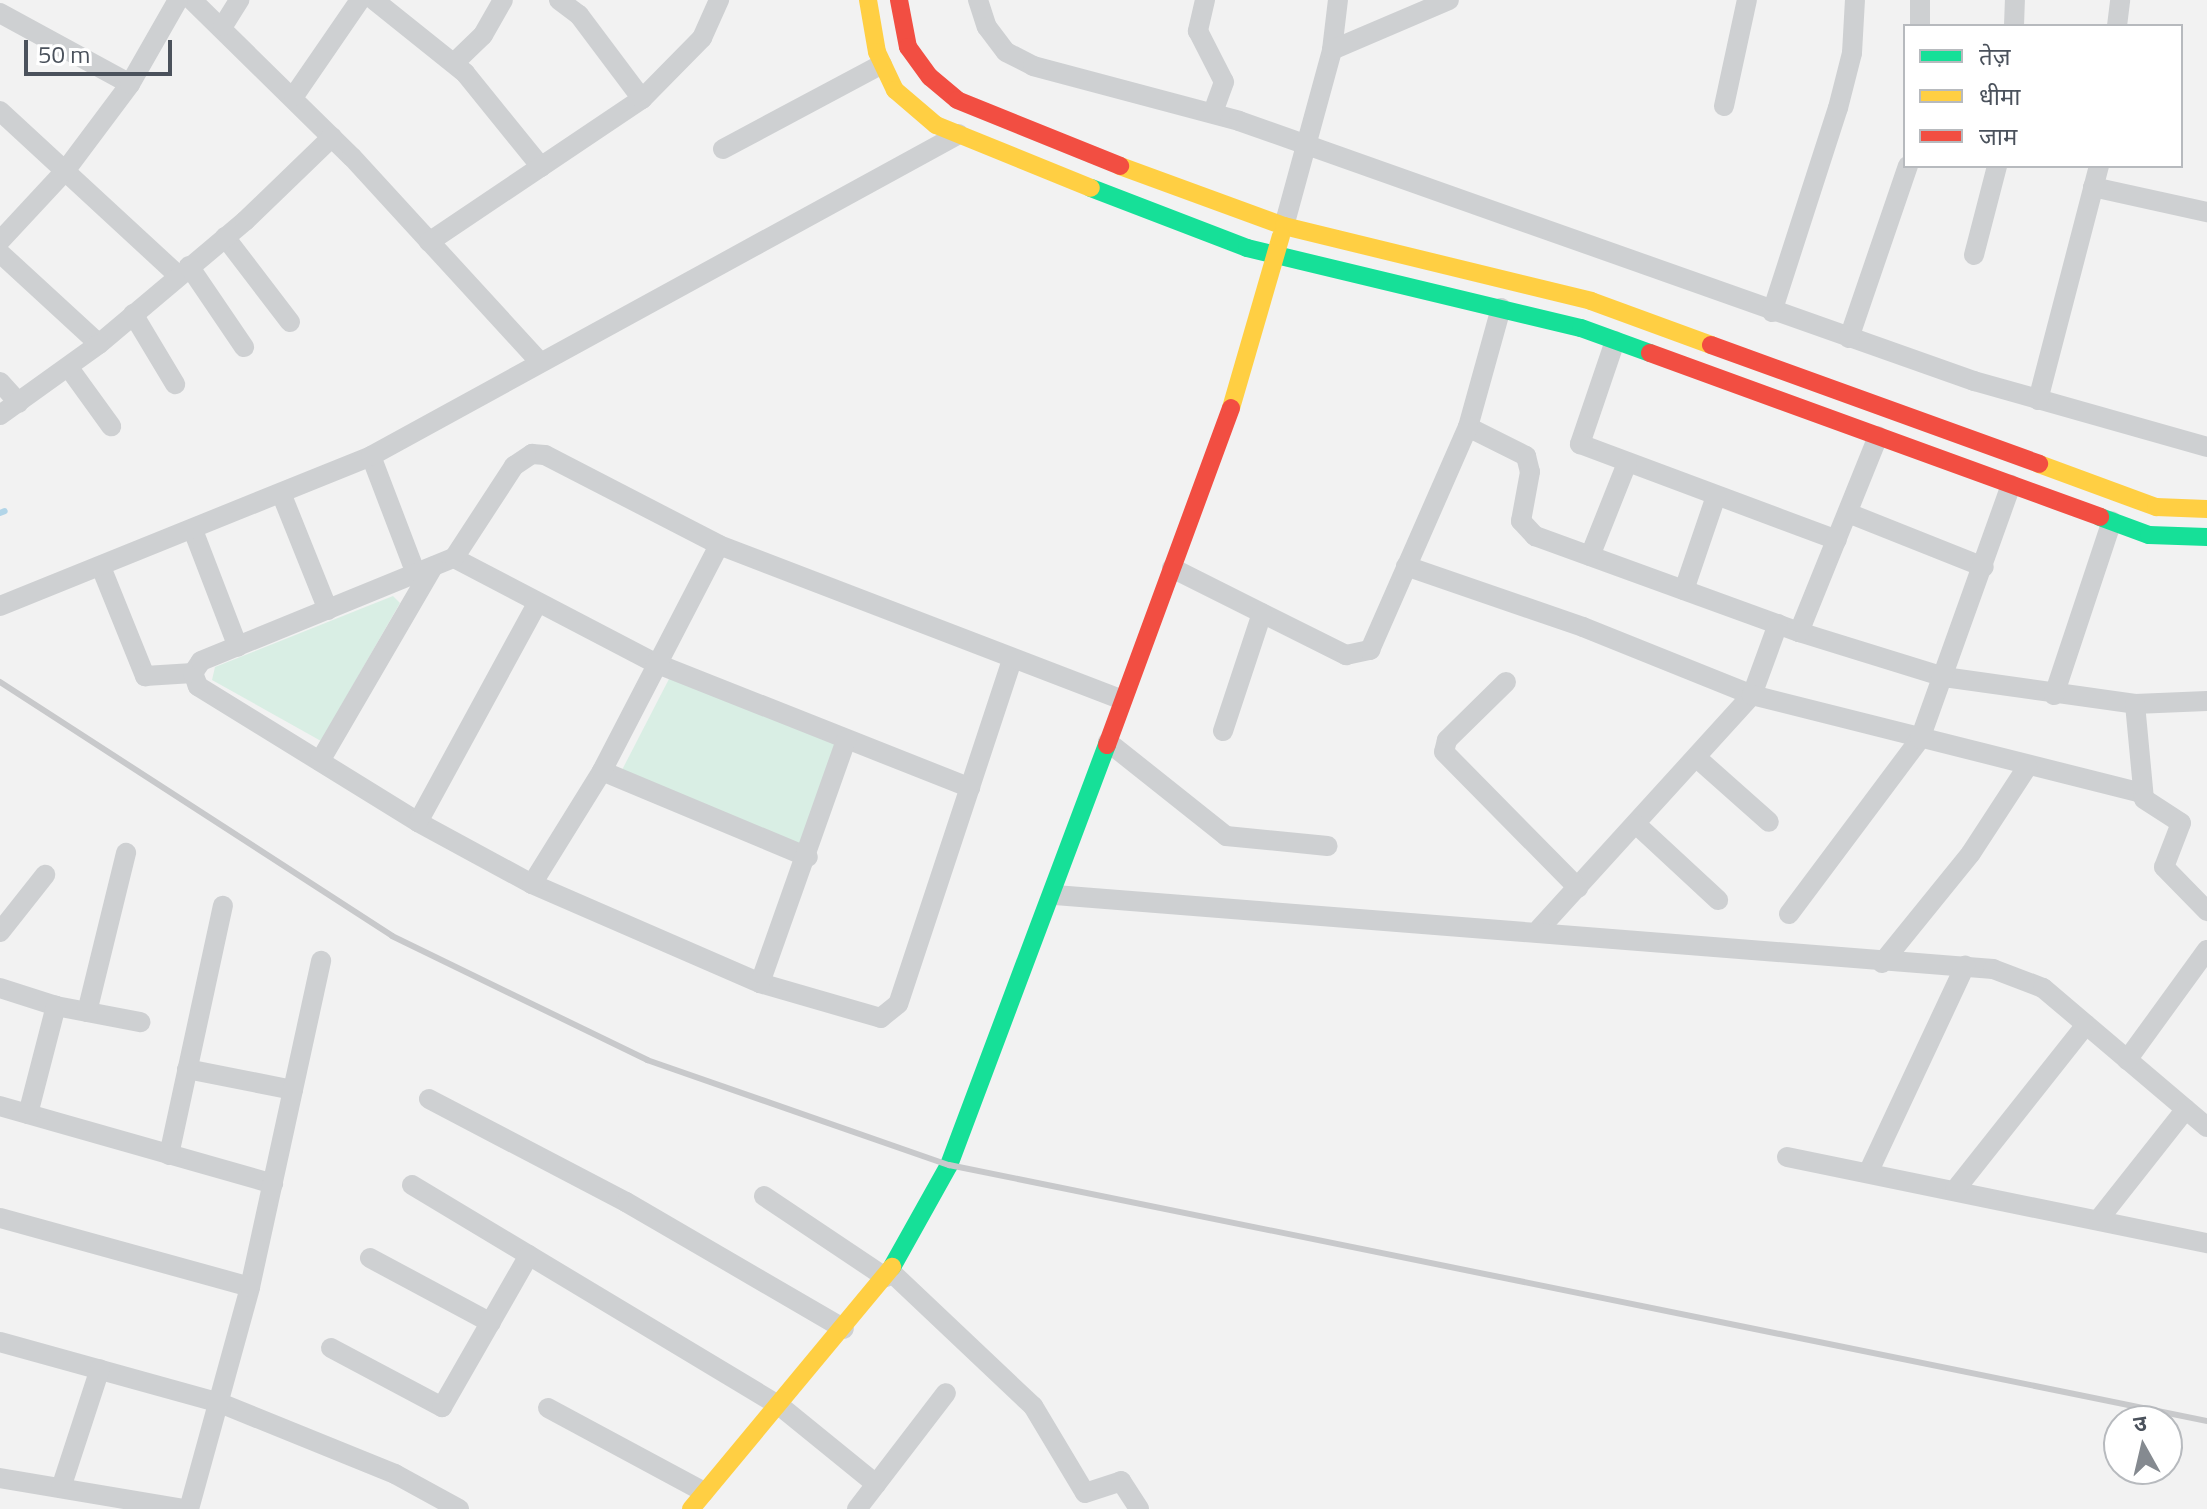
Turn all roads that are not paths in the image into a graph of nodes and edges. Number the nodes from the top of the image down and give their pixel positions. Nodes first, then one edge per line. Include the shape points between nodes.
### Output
1 (178, 0) edge
2 (192, 0) edge
3 (239, 0) edge
4 (360, 0) edge
5 (374, 0) edge
6 (503, 0) edge
7 (559, 0) edge
8 (719, 0) edge
9 (868, 0) edge
10 (899, 0) edge
11 (978, 0) edge
12 (1205, 0) edge
13 (1338, 0) edge
14 (1449, 0) edge
15 (1747, 0) edge
16 (1855, 0) edge
17 (1920, 0) edge
18 (2015, 0) edge
19 (2120, 0) edge
20 (0, 13) edge
21 (1920, 24) edge
22 (2014, 24) edge
23 (2117, 24) edge
24 (223, 26) junction
25 (1332, 50) junction
26 (454, 63) junction
27 (882, 64) junction
28 (130, 84) junction
29 (294, 96) junction
30 (642, 99) junction
31 (1724, 106) dead end
32 (0, 111) edge
33 (1213, 112) junction
34 (959, 134) junction
35 (332, 137) junction
36 (1308, 147) junction
37 (723, 149) dead end
38 (541, 167) junction
39 (1907, 168) edge
40 (1996, 168) edge
41 (2098, 168) edge
42 (65, 171) junction
43 (2093, 187) junction
44 (2207, 212) edge
45 (1284, 226) junction
46 (225, 237) junction
47 (0, 241) edge
48 (429, 242) junction
49 (0, 253) edge
50 (1275, 254) junction
51 (1974, 255) dead end
52 (184, 271) junction
53 (1501, 308) junction
54 (1772, 312) junction
55 (133, 314) junction
56 (290, 322) dead end
57 (1849, 338) junction
58 (1615, 341) junction
59 (99, 344) junction
60 (244, 347) dead end
61 (539, 361) junction
62 (69, 368) junction
63 (0, 382) edge
64 (175, 384) dead end
65 (2038, 400) junction
66 (19, 403) junction
67 (0, 415) edge
68 (111, 426) dead end
69 (1468, 427) junction
70 (1878, 436) junction
71 (2206, 442) edge
72 (371, 456) junction
73 (1627, 463) junction
74 (2011, 485) junction
75 (281, 493) junction
76 (1716, 496) junction
77 (2207, 509) edge
78 (1848, 513) junction
79 (2112, 521) junction
80 (193, 530) junction
81 (2207, 537) edge
82 (1837, 540) junction
83 (719, 545) junction
84 (1590, 556) junction
85 (454, 558) junction
86 (1406, 566) junction
87 (101, 567) junction
88 (1984, 567) junction
89 (1172, 568) junction
90 (424, 570) junction
91 (1684, 590) junction
92 (537, 604) junction
93 (0, 606) edge
94 (328, 610) junction
95 (1262, 613) junction
96 (1778, 624) junction
97 (1799, 632) junction
98 (238, 647) junction
99 (1012, 660) junction
100 (655, 663) junction
101 (193, 673) junction
102 (1944, 677) junction
103 (1506, 682) dead end
104 (1752, 695) junction
105 (2054, 695) junction
106 (1121, 699) junction
107 (2207, 701) edge
108 (2135, 704) junction
109 (1223, 731) dead end
110 (1920, 739) junction
111 (846, 740) junction
112 (1108, 742) junction
113 (1697, 758) junction
114 (320, 761) junction
115 (2027, 767) junction
116 (602, 771) junction
117 (970, 788) junction
118 (2143, 793) junction
119 (418, 822) junction
120 (1769, 822) dead end
121 (1636, 824) junction
122 (1328, 846) dead end
123 (126, 853) dead end
124 (808, 857) junction
125 (45, 875) dead end
126 (532, 884) junction
127 (1578, 888) junction
128 (1055, 895) junction
129 (1718, 900) dead end
130 (223, 906) dead end
131 (2207, 911) edge
132 (1789, 914) dead end
133 (1539, 929) junction
134 (0, 932) edge
135 (2207, 950) edge
136 (321, 961) dead end
137 (1882, 963) junction
138 (1965, 966) junction
139 (760, 983) junction
140 (0, 988) edge
141 (56, 1006) junction
142 (87, 1012) junction
143 (140, 1022) dead end
144 (2086, 1025) junction
145 (2127, 1060) junction
146 (187, 1069) junction
147 (293, 1090) junction
148 (429, 1099) dead end
149 (0, 1106) edge
150 (2186, 1109) junction
151 (28, 1114) junction
152 (2207, 1127) edge
153 (169, 1155) junction
154 (1787, 1157) dead end
155 (1868, 1173) junction
156 (273, 1184) junction
157 (412, 1185) dead end
158 (1955, 1190) junction
159 (764, 1196) dead end
160 (0, 1218) edge
161 (2099, 1219) junction
162 (2207, 1243) edge
163 (529, 1255) junction
164 (370, 1258) dead end
165 (887, 1274) junction
166 (250, 1287) junction
167 (491, 1323) junction
168 (844, 1329) junction
169 (0, 1342) edge
170 (331, 1348) dead end
171 (100, 1369) junction
172 (946, 1393) dead end
173 (220, 1403) junction
174 (780, 1406) junction
175 (548, 1408) dead end
176 (0, 1478) edge
177 (876, 1484) junction
178 (61, 1488) junction
179 (704, 1492) junction
180 (186, 1509) edge
181 (459, 1509) edge
182 (691, 1509) edge
183 (857, 1509) edge
184 (1139, 1509) edge

1 - 28 street
2 - 24 street
3 - 24 street
4 - 29 street
5 - 26 street
6 - 26 street via 483,35
7 - 30 street via 579,15
8 - 30 street via 702,38
9 - 27 main road
10 - 45 main road via 908,47 930,77 957,100 1026,132
11 - 33 street via 987,27 1006,52 1033,66
12 - 33 street via 1198,31 1224,82
13 - 25 street
14 - 25 street
15 - 31 street
16 - 54 street via 1852,53 1838,108
17 - 21 street
18 - 22 street
19 - 23 street
20 - 28 street
24 - 29 street
25 - 36 street
26 - 38 street
27 - 34 main road via 895,90 916,110
27 - 37 street
28 - 42 street
29 - 35 street
30 - 38 street
32 - 42 street
33 - 36 street
34 - 50 main road
34 - 61 street
35 - 46 street
35 - 48 street
36 - 45 street
36 - 54 street
38 - 48 street
39 - 57 street
40 - 51 street
41 - 43 street
42 - 47 street
42 - 52 street
43 - 44 street
43 - 65 street
45 - 50 main road
45 - 77 main road via 1591,301 2156,507
46 - 52 street
46 - 56 street
48 - 61 street
49 - 59 street
50 - 53 main road
50 - 89 main road via 1220,444
52 - 55 street
52 - 60 street
53 - 58 main road
53 - 69 street
54 - 57 street
55 - 59 street
55 - 64 street
57 - 65 street
58 - 70 main road
58 - 73 street via 1579,440
59 - 62 street
61 - 72 street
62 - 66 street
62 - 68 street
63 - 66 street
65 - 71 street
66 - 67 street
69 - 84 street via 1526,456 1530,472 1524,529
69 - 86 street
70 - 74 main road
70 - 78 street
72 - 75 street
72 - 90 street
73 - 76 street
73 - 84 street
74 - 79 main road
74 - 88 street
75 - 80 street
75 - 94 street
76 - 82 street
76 - 91 street
78 - 82 street
78 - 88 street
79 - 81 main road via 2149,535
79 - 105 street
80 - 87 street
80 - 98 street
82 - 97 street
83 - 85 street via 545,455 532,454 514,466
83 - 99 street
83 - 100 street
84 - 91 street
85 - 90 street
85 - 92 street
86 - 95 street via 1378,640 1358,655 1346,655
86 - 104 street via 1583,627
87 - 93 street
87 - 101 street via 145,676
88 - 102 street
89 - 95 street
89 - 106 main road
90 - 94 street
90 - 114 street
91 - 96 street
92 - 100 street
92 - 119 street
94 - 98 street
95 - 109 street
96 - 97 street
96 - 104 street
97 - 102 street
98 - 101 street via 201,661
99 - 106 street
99 - 117 street
100 - 111 street
100 - 116 street
101 - 114 street via 198,686
102 - 105 street
102 - 110 street
103 - 127 street via 1447,740 1444,752
104 - 110 street
104 - 113 street
105 - 108 street
106 - 112 main road
107 - 108 street
108 - 118 street
110 - 115 street
110 - 132 street
111 - 117 street
111 - 124 street
112 - 122 street via 1226,836
112 - 128 main road
113 - 120 street
113 - 121 street
114 - 119 street
115 - 118 street
115 - 137 street via 1971,853
116 - 124 street
116 - 126 street
117 - 139 street via 890,1015 867,1018
118 - 131 street via 2147,803 2179,818 2181,833 2164,867
119 - 126 street
121 - 127 street
121 - 129 street
123 - 142 street
124 - 139 street
125 - 134 street
126 - 139 street via 643,937
127 - 133 street
128 - 133 street
128 - 165 main road via 949,1165
130 - 146 street
133 - 137 street
135 - 145 street
136 - 147 street
137 - 138 street
138 - 144 street via 2018,975
138 - 155 street
140 - 141 street
141 - 142 street
141 - 151 street
142 - 143 street
144 - 145 street
144 - 158 street
145 - 150 street
146 - 147 street
146 - 153 street
147 - 156 street
148 - 168 street via 626,1202
149 - 151 street
150 - 152 street
150 - 161 street
151 - 153 street
153 - 156 street
154 - 155 street
155 - 158 street
156 - 166 street
157 - 163 street
158 - 161 street
159 - 165 street
160 - 166 street
161 - 162 street
163 - 167 street
163 - 174 street
164 - 167 street
165 - 168 main road
165 - 184 street via 1033,1406 1085,1493 1121,1481
166 - 173 street
167 - 170 street via 439,1407
168 - 174 main road
169 - 171 street
171 - 173 street
171 - 178 street
172 - 177 street
173 - 180 street
173 - 181 street via 395,1474
174 - 177 street
174 - 179 main road
175 - 179 street
176 - 178 street
177 - 183 street
178 - 180 street
179 - 182 main road

